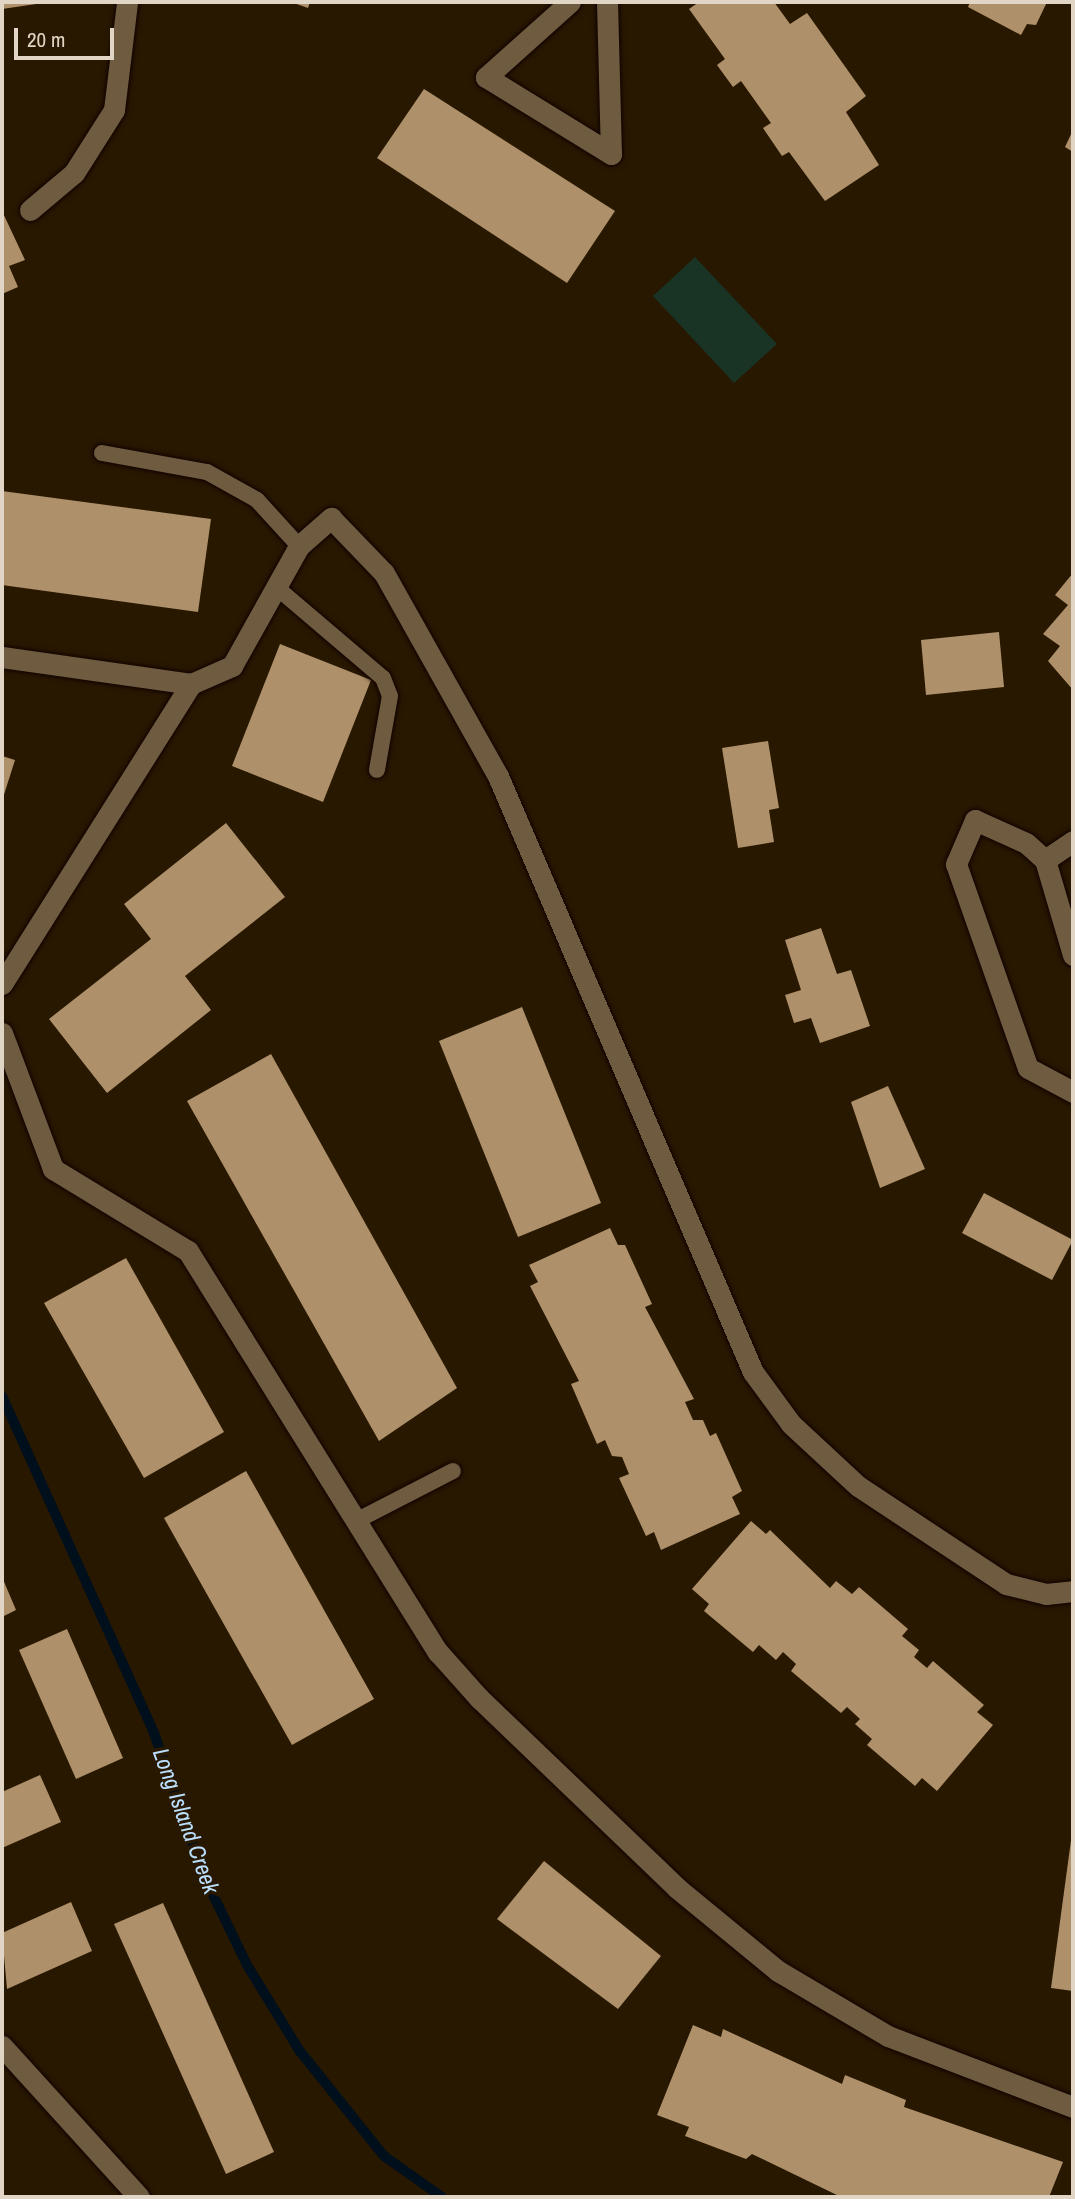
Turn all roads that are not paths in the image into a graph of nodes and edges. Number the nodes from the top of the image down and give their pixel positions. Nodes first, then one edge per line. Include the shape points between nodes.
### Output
1 (127, 2) edge
2 (570, 2) edge
3 (607, 2) edge
4 (30, 210) dead end
5 (102, 453) dead end
6 (299, 546) junction
7 (276, 587) junction
8 (2, 657) edge
9 (191, 684) junction
10 (377, 769) dead end
11 (1073, 841) edge
12 (1045, 860) junction
13 (1073, 955) edge
14 (2, 984) edge
15 (2, 1033) edge
16 (1073, 1092) edge
17 (453, 1471) dead end
18 (356, 1521) junction
19 (1073, 1591) edge
20 (2, 2046) edge
21 (1073, 2107) edge
22 (139, 2197) edge

1 - 4 street via 114,110 74,173
2 - 3 street via 486,77 611,154
5 - 6 lane via 206,472 257,500
6 - 7 street
6 - 19 street via 331,518 358,540 384,573 498,776 554,896 727,1323 791,1424 858,1486 1006,1584 1046,1594
7 - 9 street via 232,666 214,679
7 - 10 lane via 383,677 390,696
8 - 9 street
9 - 14 street
11 - 12 street
12 - 13 street
12 - 16 street via 1026,843 975,820 956,864 1028,1068
15 - 18 street via 53,1169 188,1251
17 - 18 lane
18 - 21 street via 438,1652 470,1689 677,1888 778,1971 888,2036
20 - 22 street

